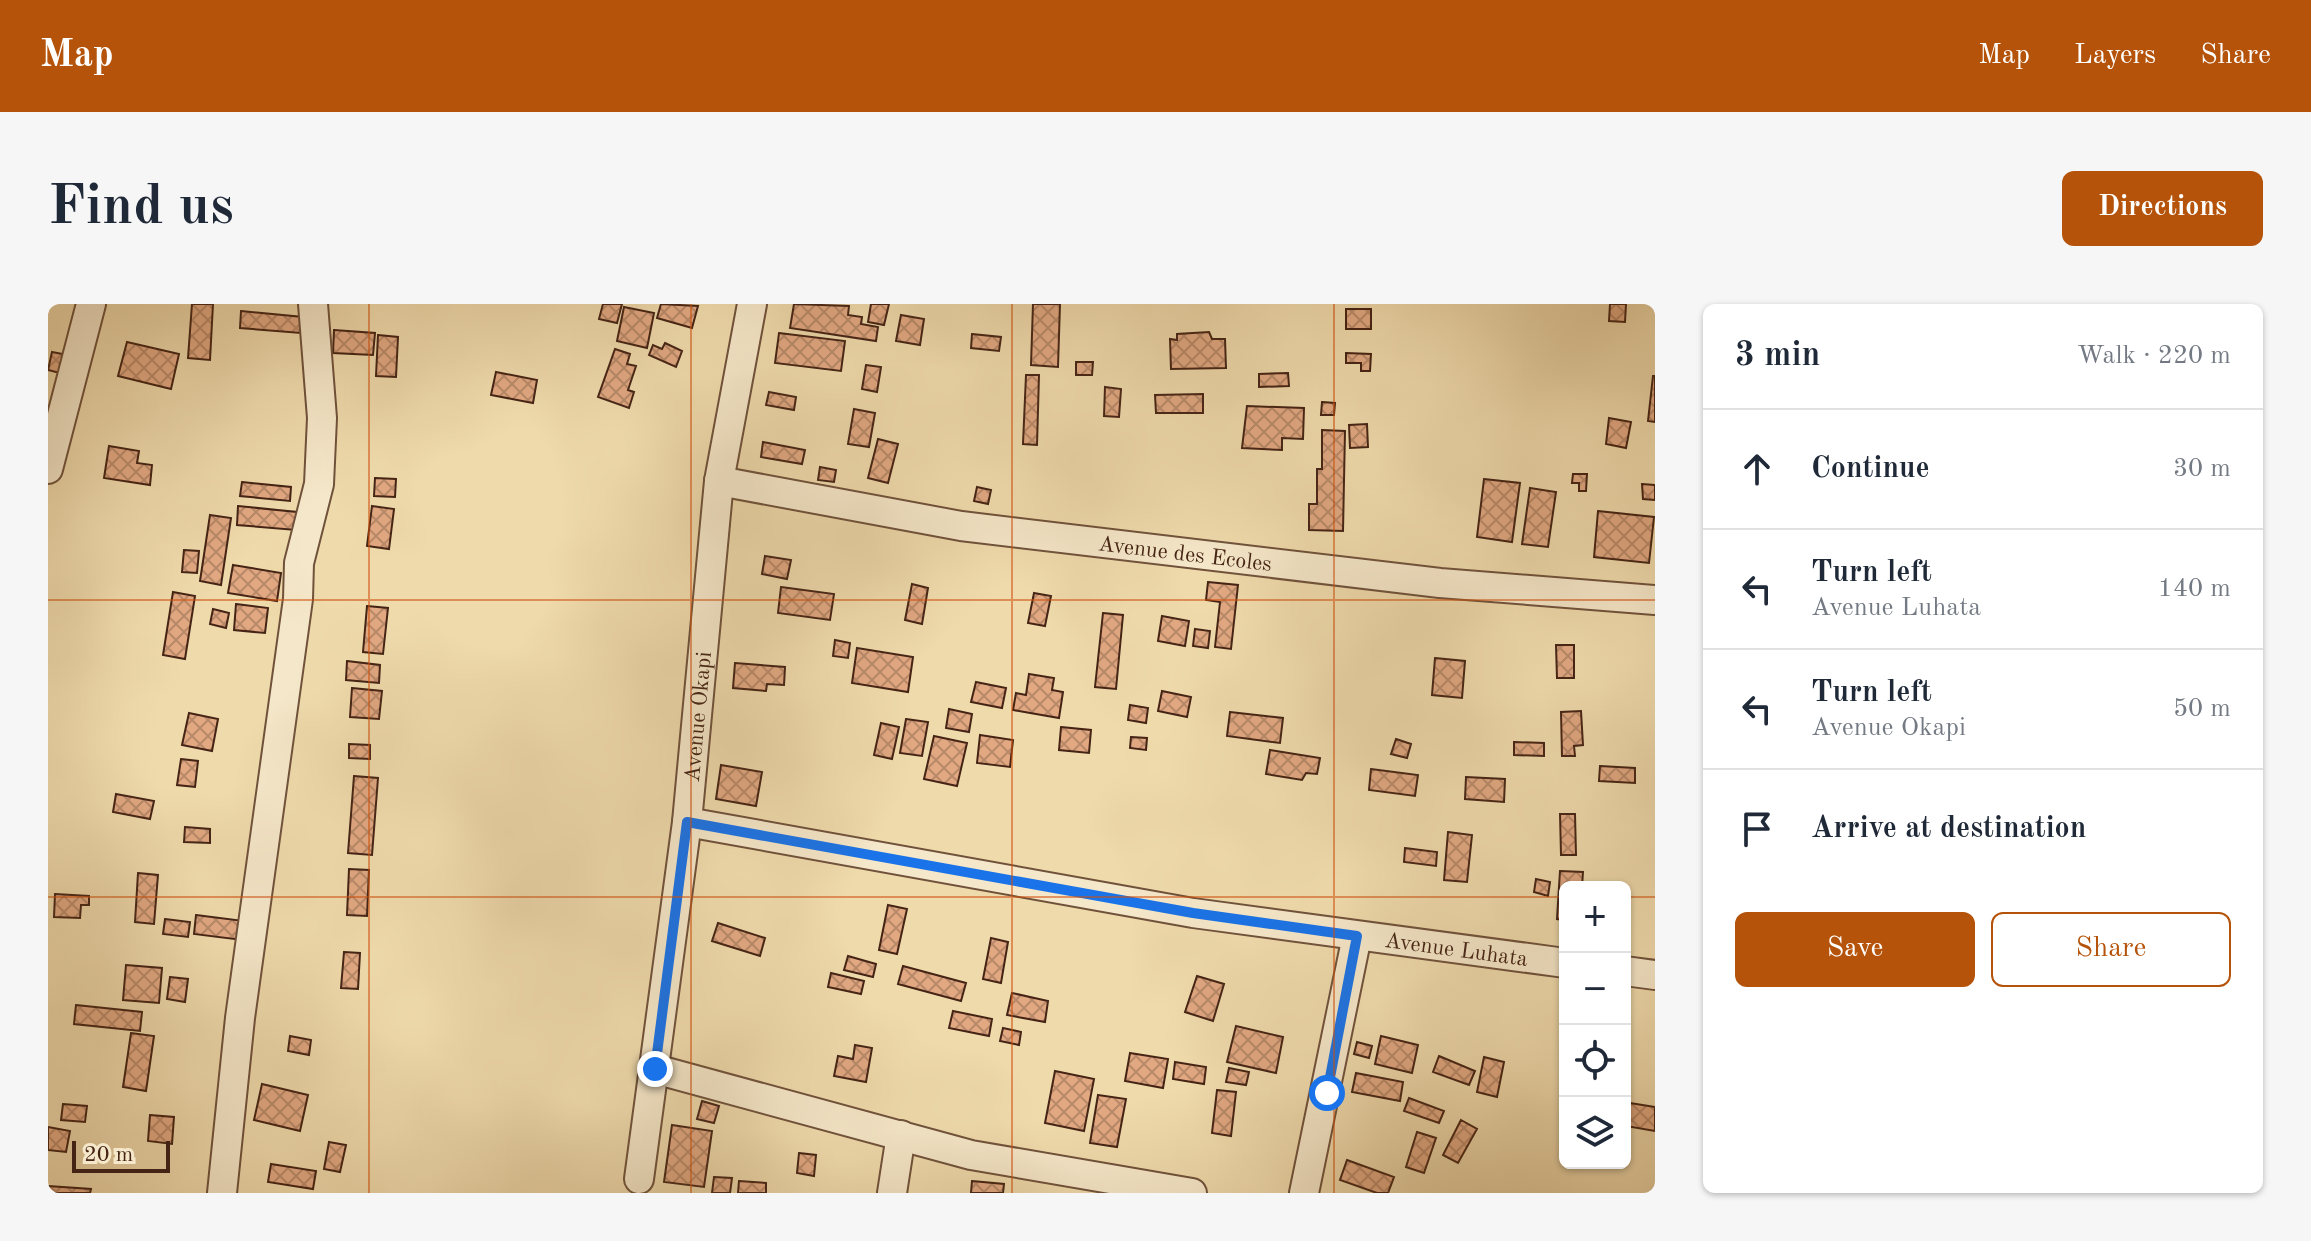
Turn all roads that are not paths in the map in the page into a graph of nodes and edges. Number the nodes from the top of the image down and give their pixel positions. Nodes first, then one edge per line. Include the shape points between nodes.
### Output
1 (91, 304) edge
2 (313, 304) edge
3 (752, 304) edge
4 (48, 469) edge
5 (719, 481) junction
6 (1655, 600) edge
7 (687, 822) junction
8 (1357, 936) junction
9 (1559, 962) edge
10 (1631, 972) edge
11 (1655, 975) edge
12 (655, 1069) junction
13 (901, 1135) junction
14 (639, 1179) dead end
15 (222, 1193) edge
16 (892, 1193) edge
17 (1192, 1193) edge
18 (1304, 1193) edge

1 - 4 street
2 - 15 street via 322,418 319,484 299,563
3 - 5 street, Avenue Okapi
5 - 6 street, Avenue des Ecoles via 961,526 1440,583
5 - 7 street, Avenue Okapi
7 - 8 street, Avenue Luhata via 1193,913
7 - 12 street, Avenue Okapi
8 - 9 street, Avenue Luhata
8 - 18 street
10 - 11 street
12 - 13 street
12 - 14 street, Avenue Okapi
13 - 16 street
13 - 17 street via 971,1155

